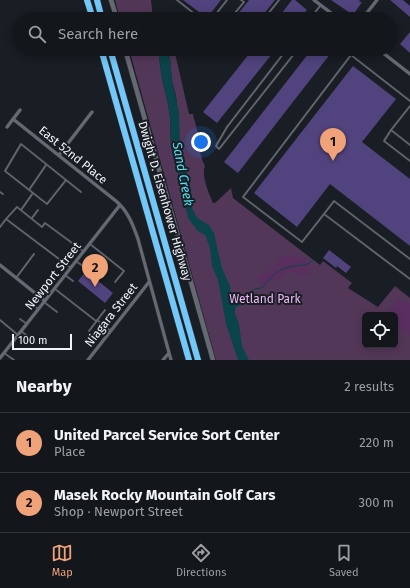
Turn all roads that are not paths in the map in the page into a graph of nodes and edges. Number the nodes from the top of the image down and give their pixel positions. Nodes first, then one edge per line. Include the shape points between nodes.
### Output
1 (87, 0) edge
2 (97, 0) edge
3 (111, 0) edge
4 (177, 0) edge
5 (227, 0) edge
6 (241, 0) edge
7 (279, 0) edge
8 (314, 0) edge
9 (377, 0) edge
10 (321, 5) junction
11 (328, 11) edge
12 (91, 12) edge
13 (100, 12) edge
14 (114, 12) edge
15 (192, 12) edge
16 (218, 12) edge
17 (236, 12) edge
18 (270, 12) edge
19 (316, 12) edge
20 (368, 12) edge
21 (103, 56) edge
22 (112, 56) edge
23 (127, 56) edge
24 (282, 56) edge
25 (292, 56) edge
26 (350, 56) edge
27 (352, 56) edge
28 (387, 56) edge
29 (410, 74) edge
30 (410, 101) edge
31 (410, 106) edge
32 (20, 110) dead end
33 (92, 112) dead end
34 (13, 119) junction
35 (7, 127) dead end
36 (391, 130) junction
37 (410, 145) edge
38 (58, 155) junction
39 (410, 161) edge
40 (46, 165) junction
41 (66, 180) junction
42 (29, 190) junction
43 (0, 192) edge
44 (80, 192) dead end
45 (33, 193) junction
46 (3, 194) dead end
47 (120, 205) junction
48 (20, 210) junction
49 (38, 210) dead end
50 (324, 214) junction
51 (32, 218) junction
52 (6, 219) junction
53 (0, 227) edge
54 (90, 244) junction
55 (84, 252) junction
56 (34, 254) dead end
57 (410, 259) edge
58 (76, 261) junction
59 (0, 265) edge
60 (84, 267) dead end
61 (71, 268) junction
62 (65, 275) junction
63 (16, 278) junction
64 (410, 279) edge
65 (73, 281) dead end
66 (115, 282) dead end
67 (149, 282) junction
68 (55, 288) junction
69 (45, 301) junction
70 (32, 304) dead end
71 (39, 309) junction
72 (105, 310) dead end
73 (57, 312) dead end
74 (20, 319) dead end
75 (0, 320) edge
76 (97, 321) junction
77 (27, 324) junction
78 (89, 330) dead end
79 (21, 331) junction
80 (111, 331) junction
81 (18, 334) junction
82 (35, 342) dead end
83 (4, 352) junction
84 (169, 353) junction
85 (0, 358) edge
86 (14, 360) edge
87 (88, 360) edge
88 (163, 360) edge
89 (171, 360) edge
90 (189, 360) edge
91 (198, 360) edge
92 (213, 360) edge

1 - 12 highway
2 - 13 highway
3 - 14 main road
4 - 15 lane
5 - 16 lane
6 - 17 lane via 244,2
7 - 18 lane
8 - 10 street
9 - 20 street
10 - 11 street
10 - 19 lane
21 - 90 highway, Dwight D. Eisenhower Highway
22 - 91 highway, Dwight D. Eisenhower Highway
23 - 92 main road
24 - 25 lane via 227,127 216,146 219,149
26 - 50 lane via 243,197 302,242
27 - 30 lane
28 - 29 street
31 - 36 lane
32 - 34 street
33 - 38 street
34 - 35 street
34 - 38 street, East 52nd Place
36 - 37 lane
36 - 39 lane via 384,141
38 - 47 street, East 52nd Place
40 - 41 lane
40 - 42 lane
40 - 42 lane via 21,144 5,171
41 - 44 lane
41 - 45 lane via 47,204
42 - 45 lane
43 - 46 lane
45 - 48 lane
47 - 54 street, Newport Street
47 - 67 street, East 52nd Place via 138,239
48 - 51 lane
48 - 52 lane via 17,207
49 - 51 lane
50 - 57 lane via 334,201
50 - 64 lane
51 - 55 lane via 42,227 46,223
52 - 53 lane
52 - 61 lane
54 - 55 street, Newport Street
54 - 66 lane via 124,271
55 - 58 street, Newport Street
56 - 63 lane
58 - 60 lane
58 - 61 street, Newport Street
59 - 63 street
61 - 62 street, Newport Street
62 - 65 lane
62 - 68 street, Newport Street
63 - 69 street
67 - 80 street, Niagara Street
67 - 84 street, East 52nd Place
68 - 69 street, Newport Street
68 - 76 lane
69 - 71 street, Newport Street
69 - 73 lane
70 - 71 lane
71 - 77 street, Newport Street
72 - 76 lane
74 - 77 lane
75 - 81 lane
76 - 78 lane
76 - 80 lane
77 - 79 street, Newport Street
79 - 81 street, Newport Street
79 - 82 lane
80 - 87 street, Niagara Street
81 - 83 street, Newport Street
83 - 85 street, Newport Street
83 - 86 lane
84 - 88 street
84 - 89 street, East 52nd Place

